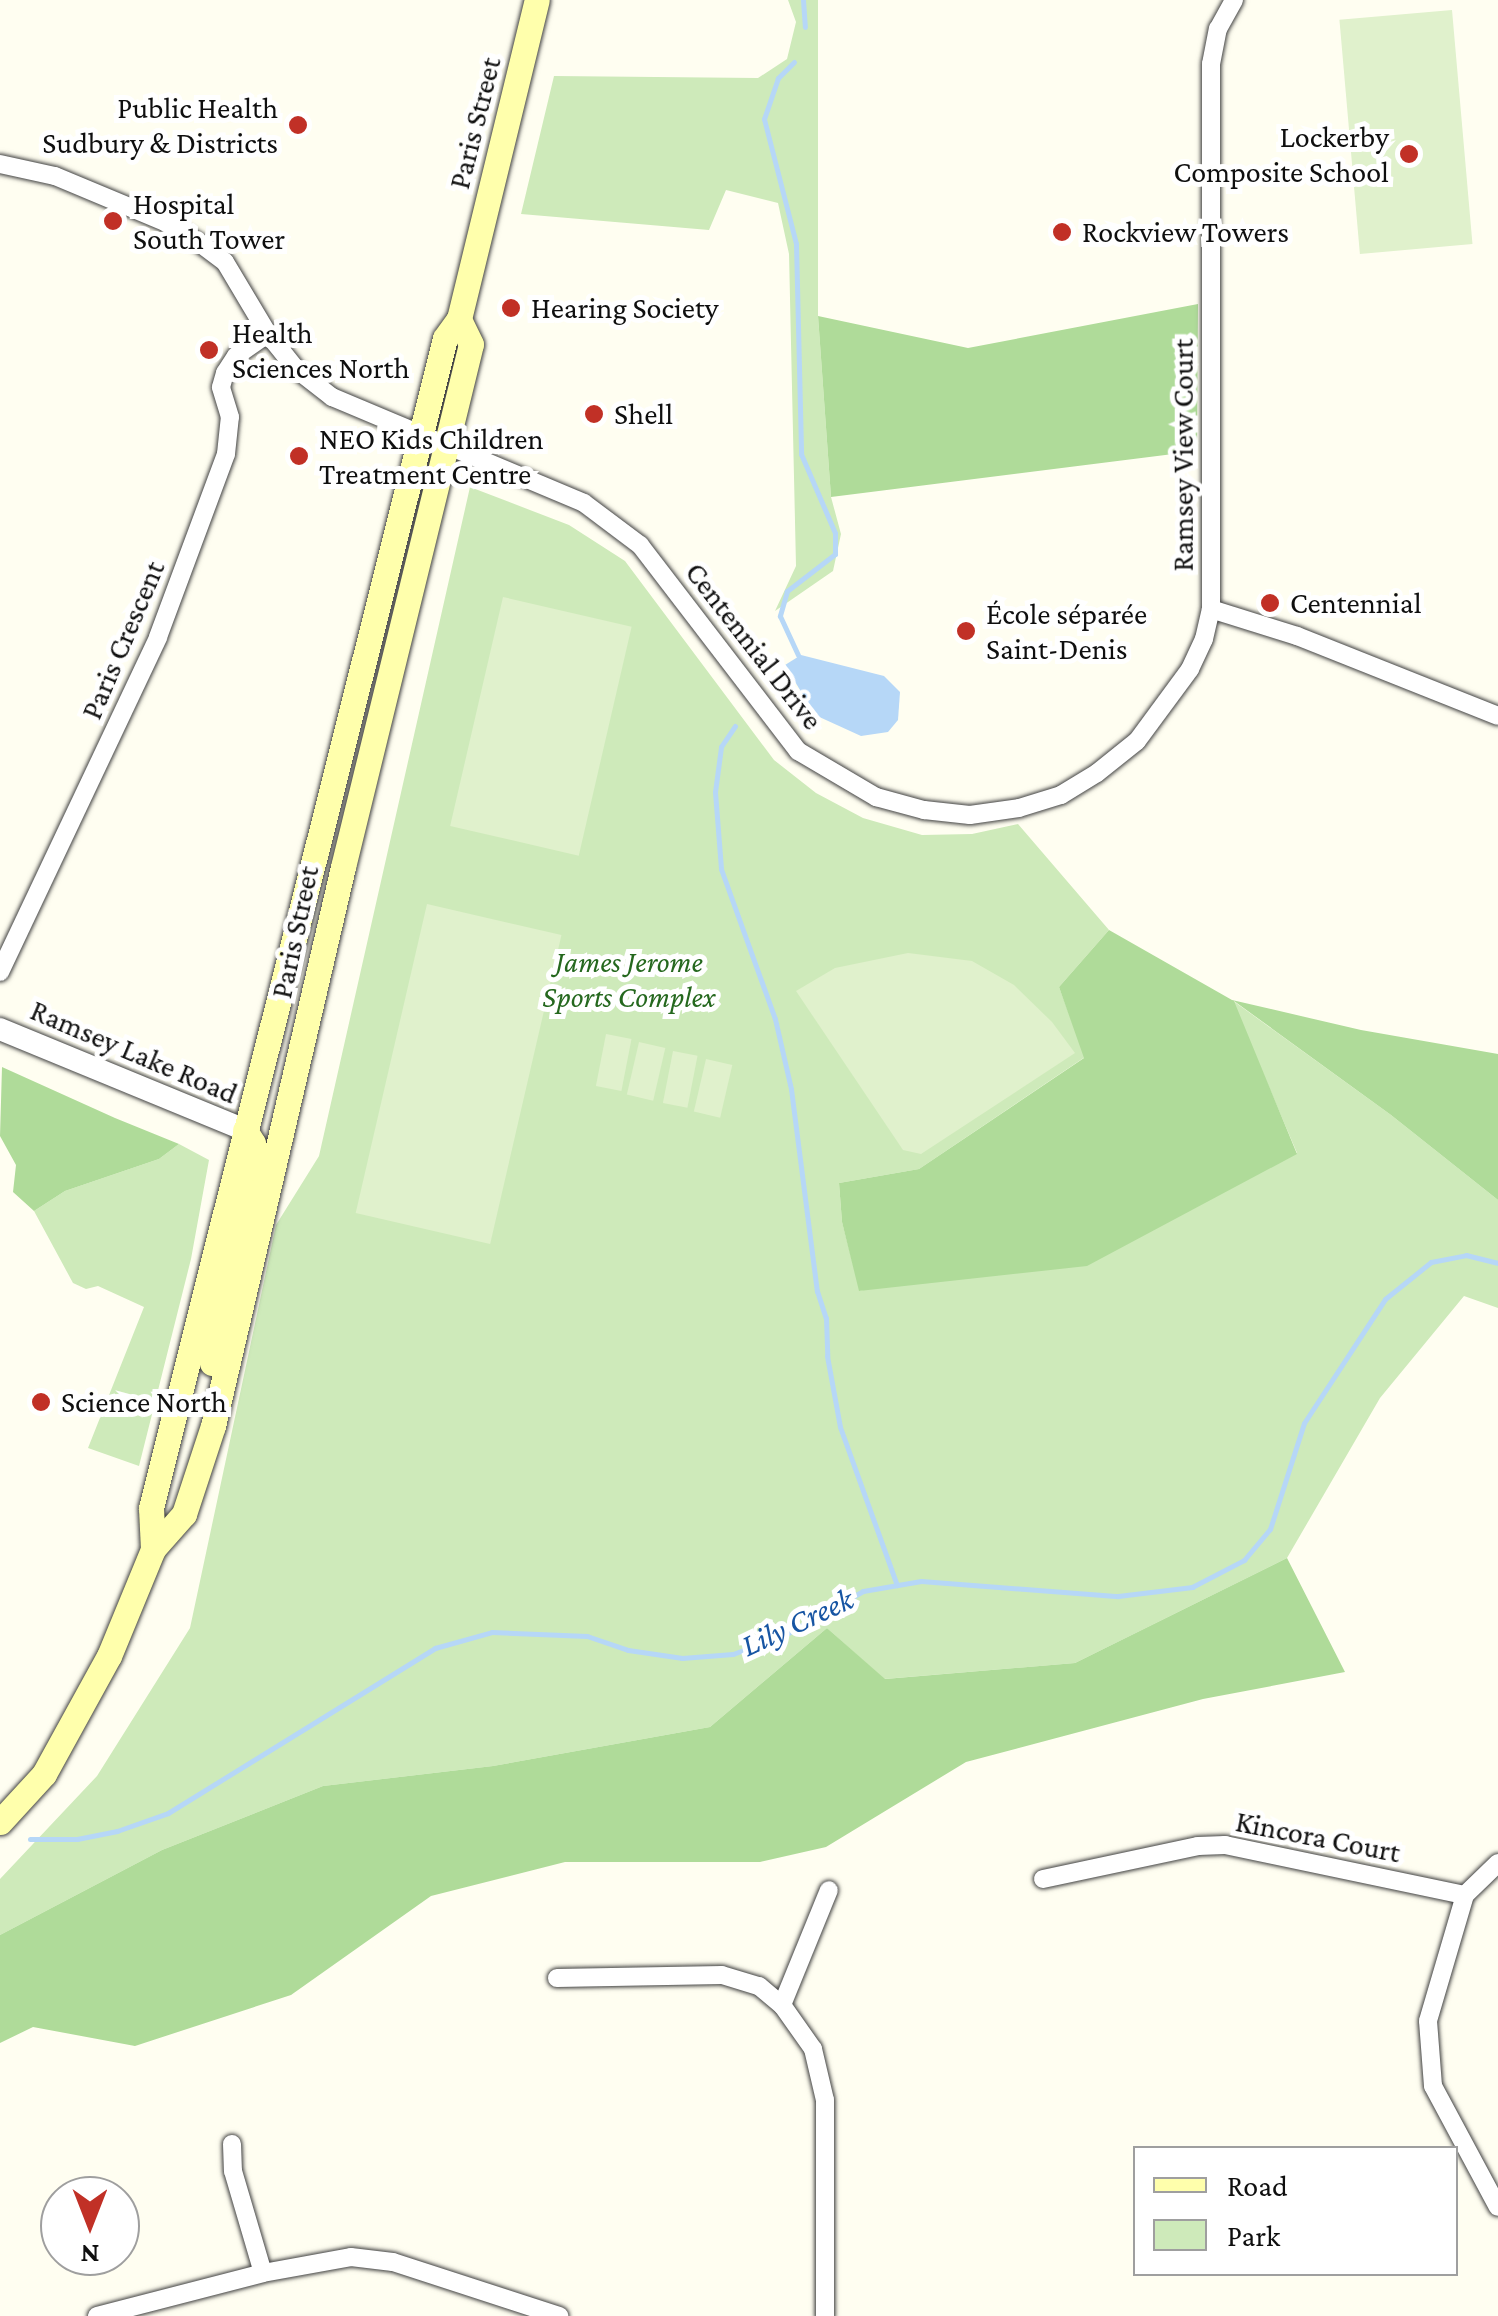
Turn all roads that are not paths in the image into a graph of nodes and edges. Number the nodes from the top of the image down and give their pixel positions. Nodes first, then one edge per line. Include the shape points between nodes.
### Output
1 (537, 0) edge
2 (1234, 0) edge
3 (0, 164) edge
4 (459, 320) junction
5 (268, 334) junction
6 (420, 437) junction
7 (445, 447) junction
8 (1211, 609) junction
9 (1498, 716) edge
10 (0, 972) edge
11 (0, 1029) edge
12 (291, 1103) junction
13 (245, 1130) junction
14 (184, 1514) junction
15 (153, 1549) junction
16 (0, 1822) edge
17 (1498, 1864) edge
18 (1043, 1878) dead end
19 (830, 1890) dead end
20 (1466, 1894) junction
21 (556, 1978) dead end
22 (782, 2005) junction
23 (232, 2144) dead end
24 (1498, 2207) edge
25 (263, 2273) junction
26 (98, 2316) edge
27 (559, 2316) edge
28 (825, 2316) edge

1 - 4 main road, Paris Street
2 - 8 street, Ramsey View Court via 1218,29 1211,64
3 - 5 street via 55,176 201,244 235,276
4 - 6 main road, Paris Street via 444,338
4 - 7 main road, Paris Street via 471,344
5 - 6 street via 296,369 332,396
5 - 10 street, Paris Crescent via 225,372 226,454 164,623
6 - 7 street, Centennial Drive
6 - 13 main road, Paris Street
7 - 8 street, Centennial Drive via 584,503 640,545 798,750 876,796 924,810 970,815 1019,808 1061,795 1097,773 1137,741 1190,670
7 - 12 main road, Paris Street
8 - 9 street, Ramsey View Court
11 - 13 street, Ramsey Lake Road
12 - 13 main road via 276,1122
12 - 14 main road, Paris Street via 217,1410
13 - 14 main road via 255,1168
13 - 15 main road, Paris Street via 151,1508
14 - 15 main road, Paris Street
15 - 16 main road, Paris Street via 109,1656 53,1757
17 - 20 street
18 - 20 street, Kincora Court via 1225,1845
19 - 22 street
20 - 24 street via 1428,2021 1433,2086
21 - 22 street via 722,1975 759,1986
22 - 28 street via 813,2049 825,2100
23 - 25 street via 233,2170
25 - 26 street
25 - 27 street via 351,2257 392,2262

